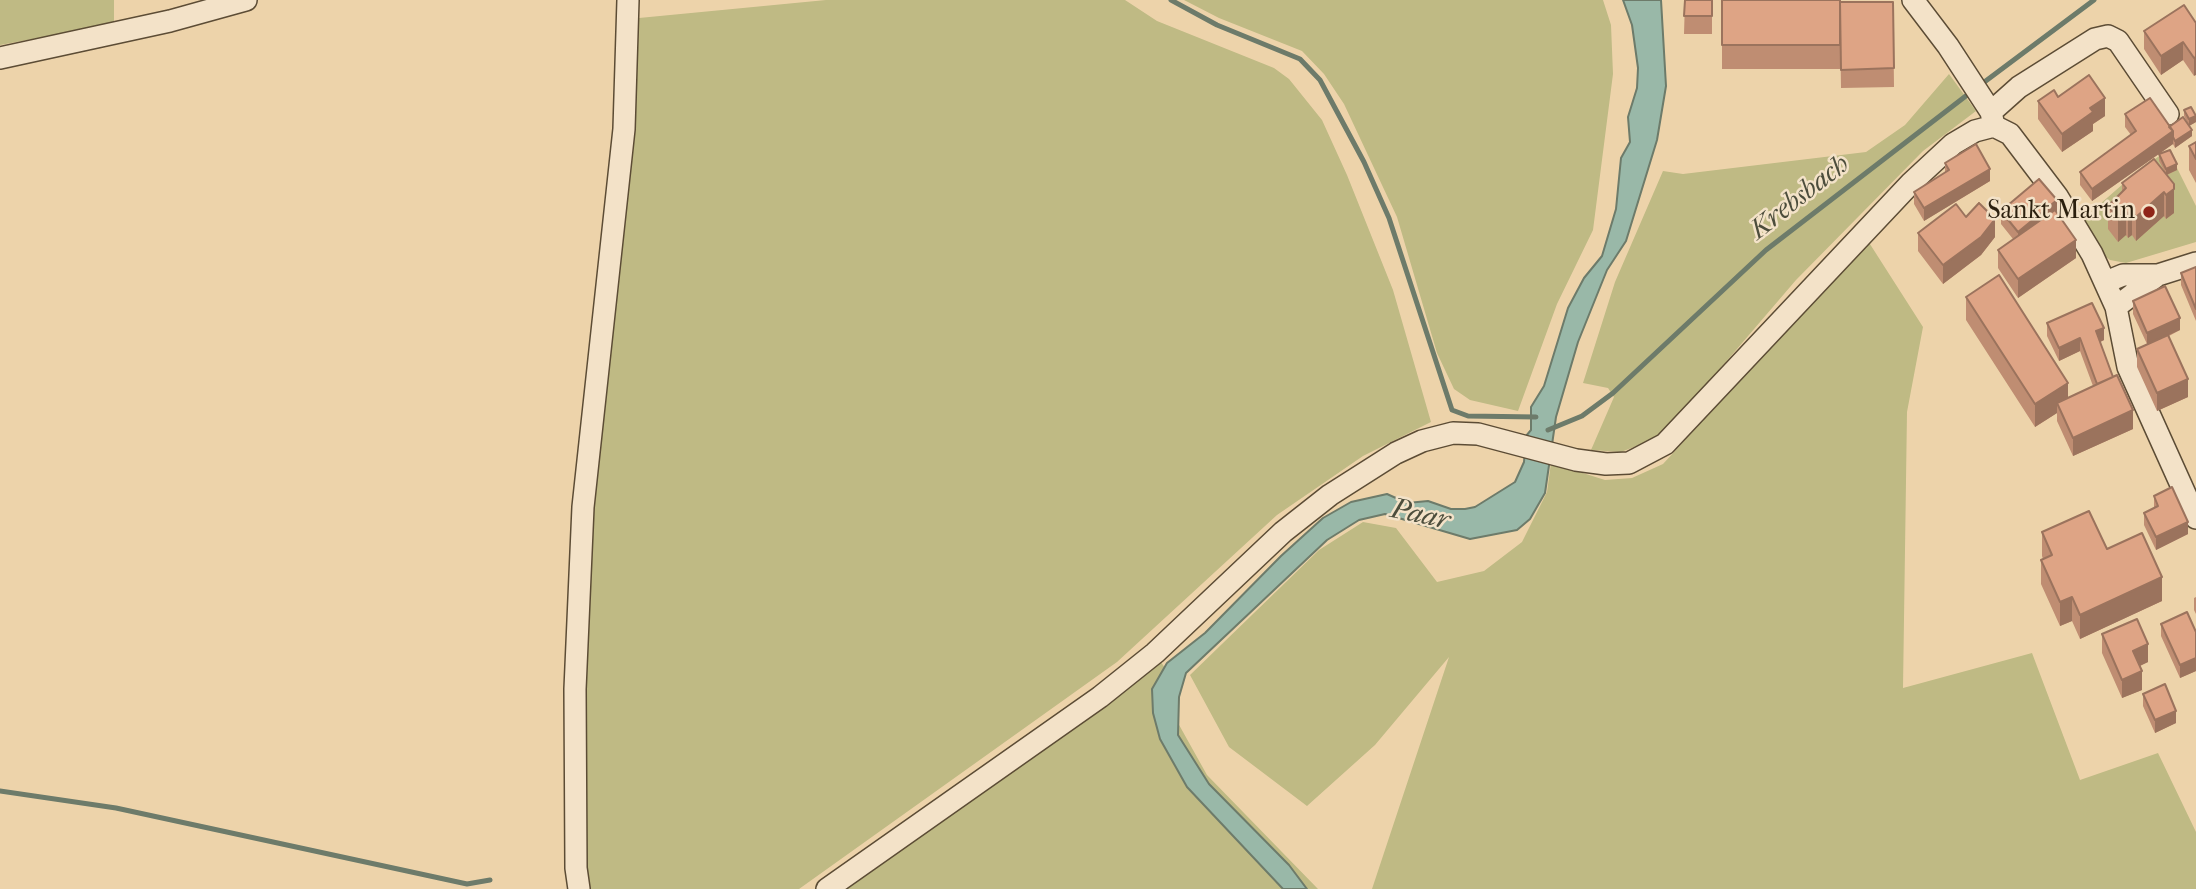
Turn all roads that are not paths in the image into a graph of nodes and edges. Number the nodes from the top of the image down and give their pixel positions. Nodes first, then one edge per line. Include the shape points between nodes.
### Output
1 (246, 0) edge
2 (628, 0) edge
3 (1913, 0) edge
4 (0, 58) edge
5 (1989, 112) junction
6 (2168, 114) dead end
7 (2196, 263) edge
8 (2158, 275) junction
9 (2106, 282) junction
10 (2116, 307) junction
11 (2196, 518) edge
12 (579, 889) edge
13 (828, 889) edge

1 - 4 street
2 - 12 street via 624,129 583,507 575,689
3 - 5 street
5 - 6 street via 2019,87 2095,39 2108,36 2118,41
5 - 9 street via 2057,196
5 - 13 street via 1975,131 1953,144 1911,183 1665,444 1629,463 1576,460 1512,441 1453,433 1422,441 1368,469 1283,532 1155,653 1100,697
7 - 8 street
8 - 9 street via 2123,275
8 - 10 street
9 - 10 street
10 - 11 street via 2128,367

